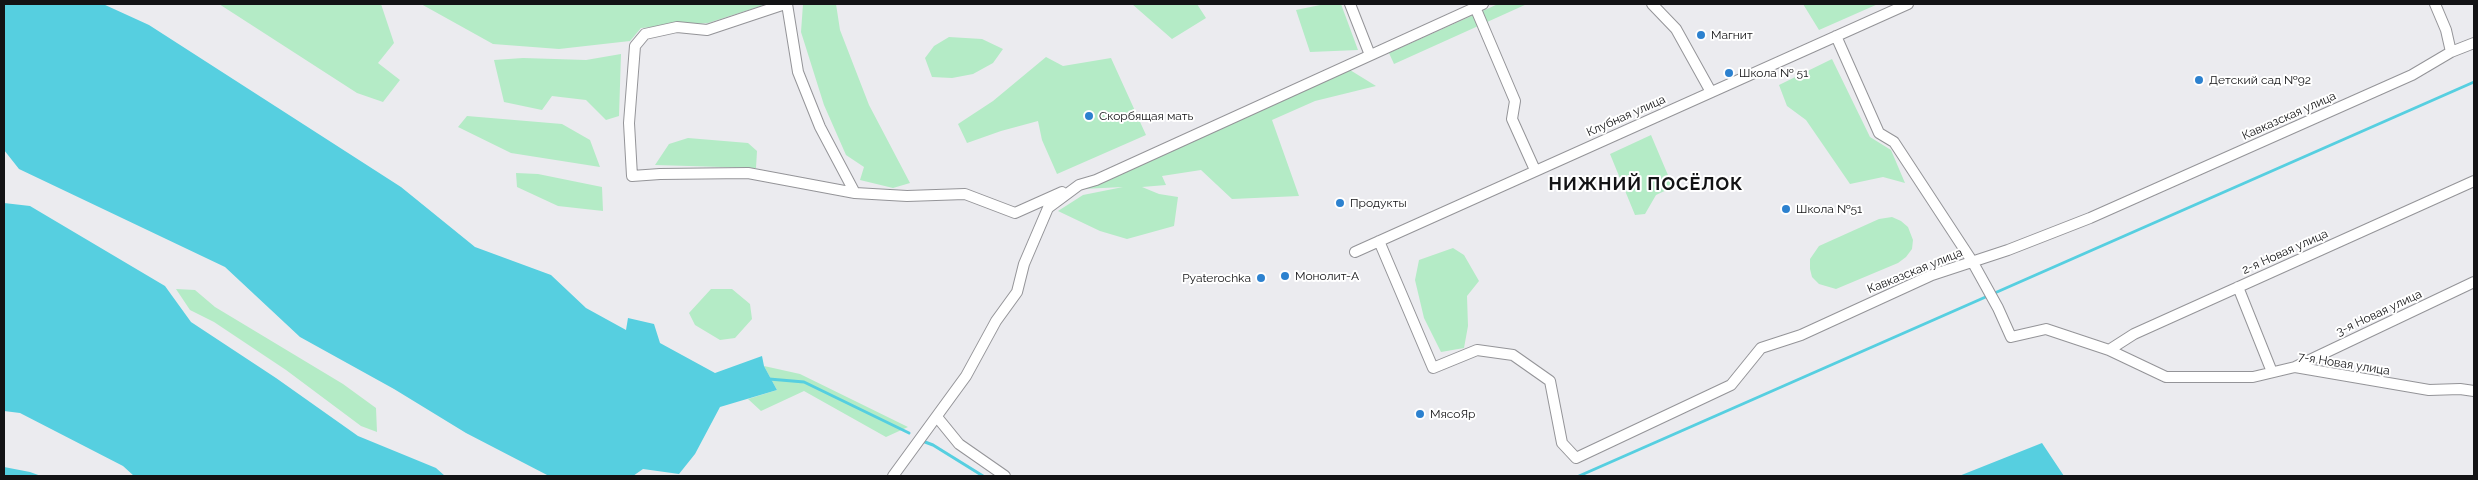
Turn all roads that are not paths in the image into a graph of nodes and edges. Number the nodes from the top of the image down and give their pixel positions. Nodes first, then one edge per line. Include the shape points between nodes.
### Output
1 (786, 4) edge
2 (1350, 4) edge
3 (1652, 4) edge
4 (1908, 4) edge
5 (2435, 4) edge
6 (1479, 6) edge
7 (1836, 36) junction
8 (2474, 42) edge
9 (2451, 52) junction
10 (1370, 55) junction
11 (1711, 92) junction
12 (1535, 170) junction
13 (2474, 181) edge
14 (1079, 184) junction
15 (855, 194) junction
16 (1379, 241) junction
17 (1355, 252) dead end
18 (1972, 261) junction
19 (2474, 282) edge
20 (2238, 287) junction
21 (2109, 350) junction
22 (2295, 367) junction
23 (2272, 372) junction
24 (2474, 382) edge
25 (2460, 389) junction
26 (2474, 391) edge
27 (937, 417) junction
28 (893, 476) edge
29 (1005, 476) edge

1 - 15 street via 798,72 820,128
1 - 15 street via 707,30 676,27 645,34 635,46 629,123 632,176 748,174
2 - 10 street
3 - 11 street via 1676,29
4 - 7 street, Клубная улица
5 - 9 street
6 - 10 street
6 - 12 street via 1515,101 1512,119
7 - 11 street, Клубная улица
7 - 18 street via 1879,133 1894,142
8 - 9 street, Кавказская улица
9 - 18 street, Кавказская улица via 2412,75 2090,218
10 - 14 street via 1096,180
11 - 12 street, Клубная улица
12 - 16 street, Клубная улица
13 - 20 street, 2-я Новая улица
14 - 15 street via 1015,213 965,194
14 - 27 street via 1048,208 1024,264 1017,292
16 - 17 street, Клубная улица
16 - 18 street, Кавказская улица via 1433,368 1477,350 1513,355 1550,381 1562,443 1576,458 1731,384 1761,348 1801,335 1932,275
18 - 21 street, 7-я Новая улица via 2011,337 2046,330
19 - 22 street, 3-я Новая улица
20 - 21 street, 2-я Новая улица via 2134,334
20 - 23 street
21 - 23 street, 7-я Новая улица via 2166,377 2253,377
22 - 23 street, 7-я Новая улица
22 - 25 street, 7-я Новая улица via 2429,390
24 - 25 street
25 - 26 street, 7-я Новая улица
27 - 28 street
27 - 29 street via 959,444

